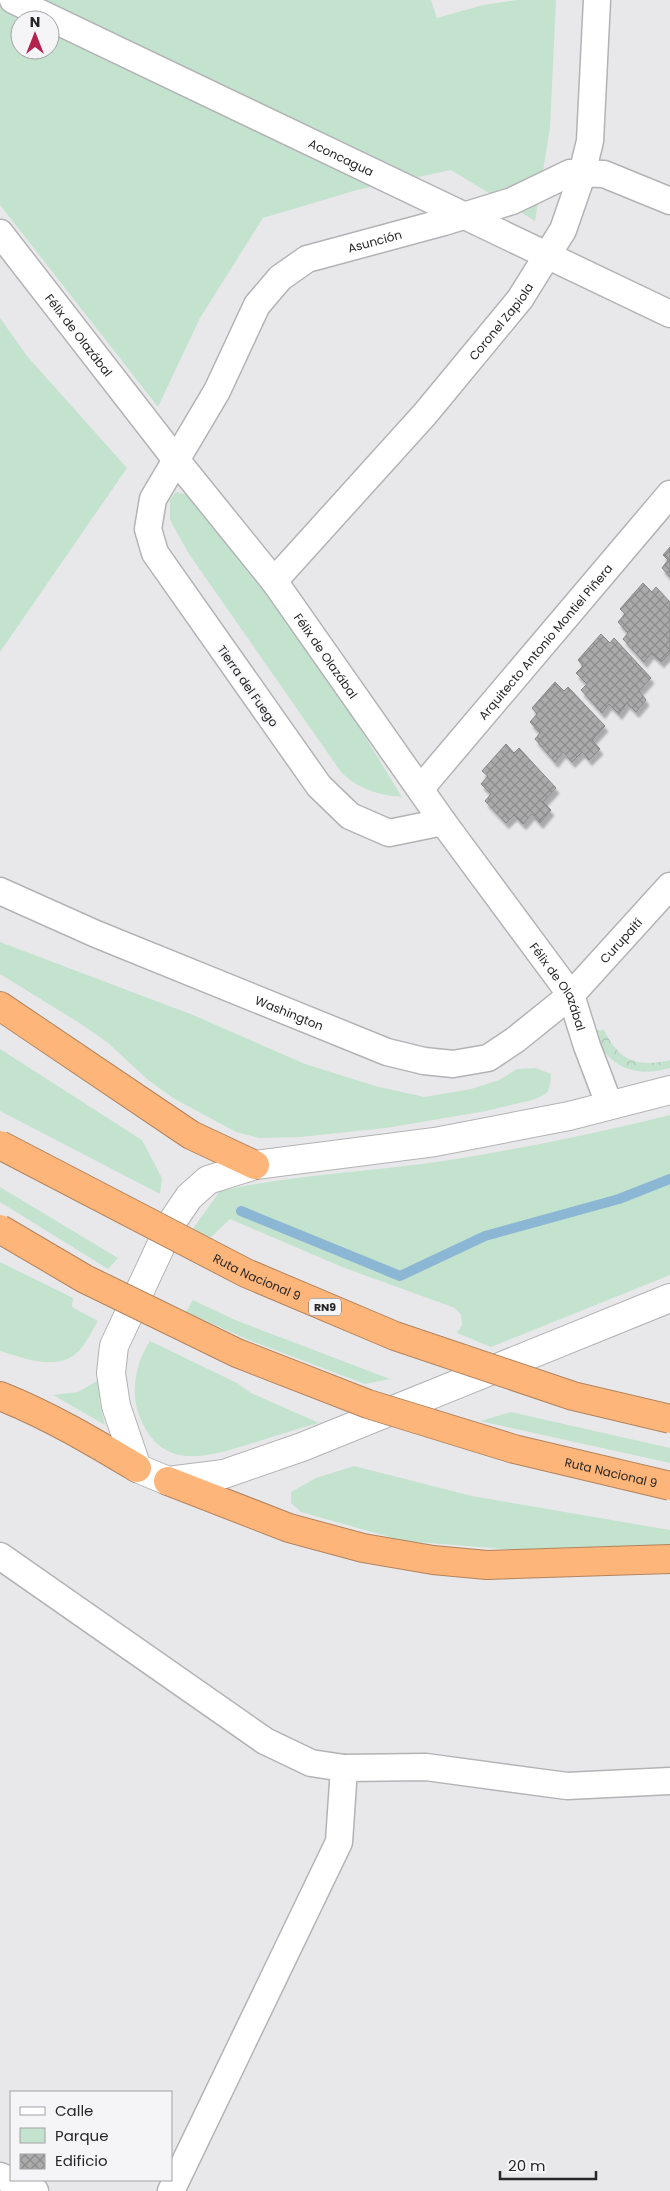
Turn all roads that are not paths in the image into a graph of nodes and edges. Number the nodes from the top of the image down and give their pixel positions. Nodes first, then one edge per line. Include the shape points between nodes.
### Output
1 (13, 0) edge
2 (597, 0) edge
3 (582, 173) junction
4 (670, 201) edge
5 (463, 216) junction
6 (0, 233) edge
7 (547, 257) junction
8 (670, 314) edge
9 (177, 461) junction
10 (670, 494) edge
11 (274, 581) junction
12 (421, 788) junction
13 (443, 822) junction
14 (670, 886) edge
15 (0, 891) edge
16 (572, 995) junction
17 (0, 1006) edge
18 (670, 1090) edge
19 (609, 1104) junction
20 (0, 1145) edge
21 (255, 1165) junction
22 (0, 1229) edge
23 (670, 1298) edge
24 (0, 1396) edge
25 (670, 1419) edge
26 (136, 1468) junction
27 (168, 1482) junction
28 (670, 1486) edge
29 (0, 1556) edge
30 (670, 1559) edge
31 (344, 1768) junction
32 (670, 1781) edge
33 (12, 2181) edge
34 (35, 2191) edge
35 (171, 2191) edge

1 - 5 street, Aconcagua
2 - 3 street, Coronel Zapiola via 590,141
3 - 4 street, Asunción via 604,174
3 - 5 street, Asunción via 570,173 512,201
3 - 7 street, Coronel Zapiola via 563,230
5 - 7 street, Aconcagua
5 - 9 street, Asunción via 308,259 280,278 257,305 217,391
6 - 9 street, Félix de Olazábal
7 - 8 street, Aconcagua
7 - 11 street, Coronel Zapiola via 520,299 425,414
9 - 11 street, Félix de Olazábal
9 - 13 street, Tierra del Fuego via 153,499 148,529 155,553 319,786 350,816 389,833
10 - 12 street, Arquitecto Antonio Montiel Piñera
11 - 12 street, Félix de Olazábal
12 - 13 street, Félix de Olazábal
13 - 16 street, Félix de Olazábal
14 - 16 street, Curupaití
15 - 16 street, Washington via 96,934 387,1052 424,1061 453,1064 488,1058
16 - 19 street, Félix de Olazábal
17 - 21 highway via 191,1135
18 - 19 main road
19 - 21 main road via 569,1116 435,1142
20 - 25 highway, Ruta Nacional 9 / RN9, bridge via 246,1273 395,1336 573,1396
21 - 26 main road via 208,1180 189,1197 172,1222 114,1346 111,1373 116,1406
22 - 28 highway, Ruta Nacional 9, bridge via 85,1279 237,1353 368,1404 514,1449
23 - 27 main road via 302,1447 224,1474
24 - 26 highway via 85,1437
26 - 27 main road
27 - 30 highway via 290,1528 364,1548 433,1560 487,1565
29 - 31 street via 265,1741 311,1763
31 - 32 street via 426,1767 567,1786
31 - 35 street via 339,1842
33 - 34 street

